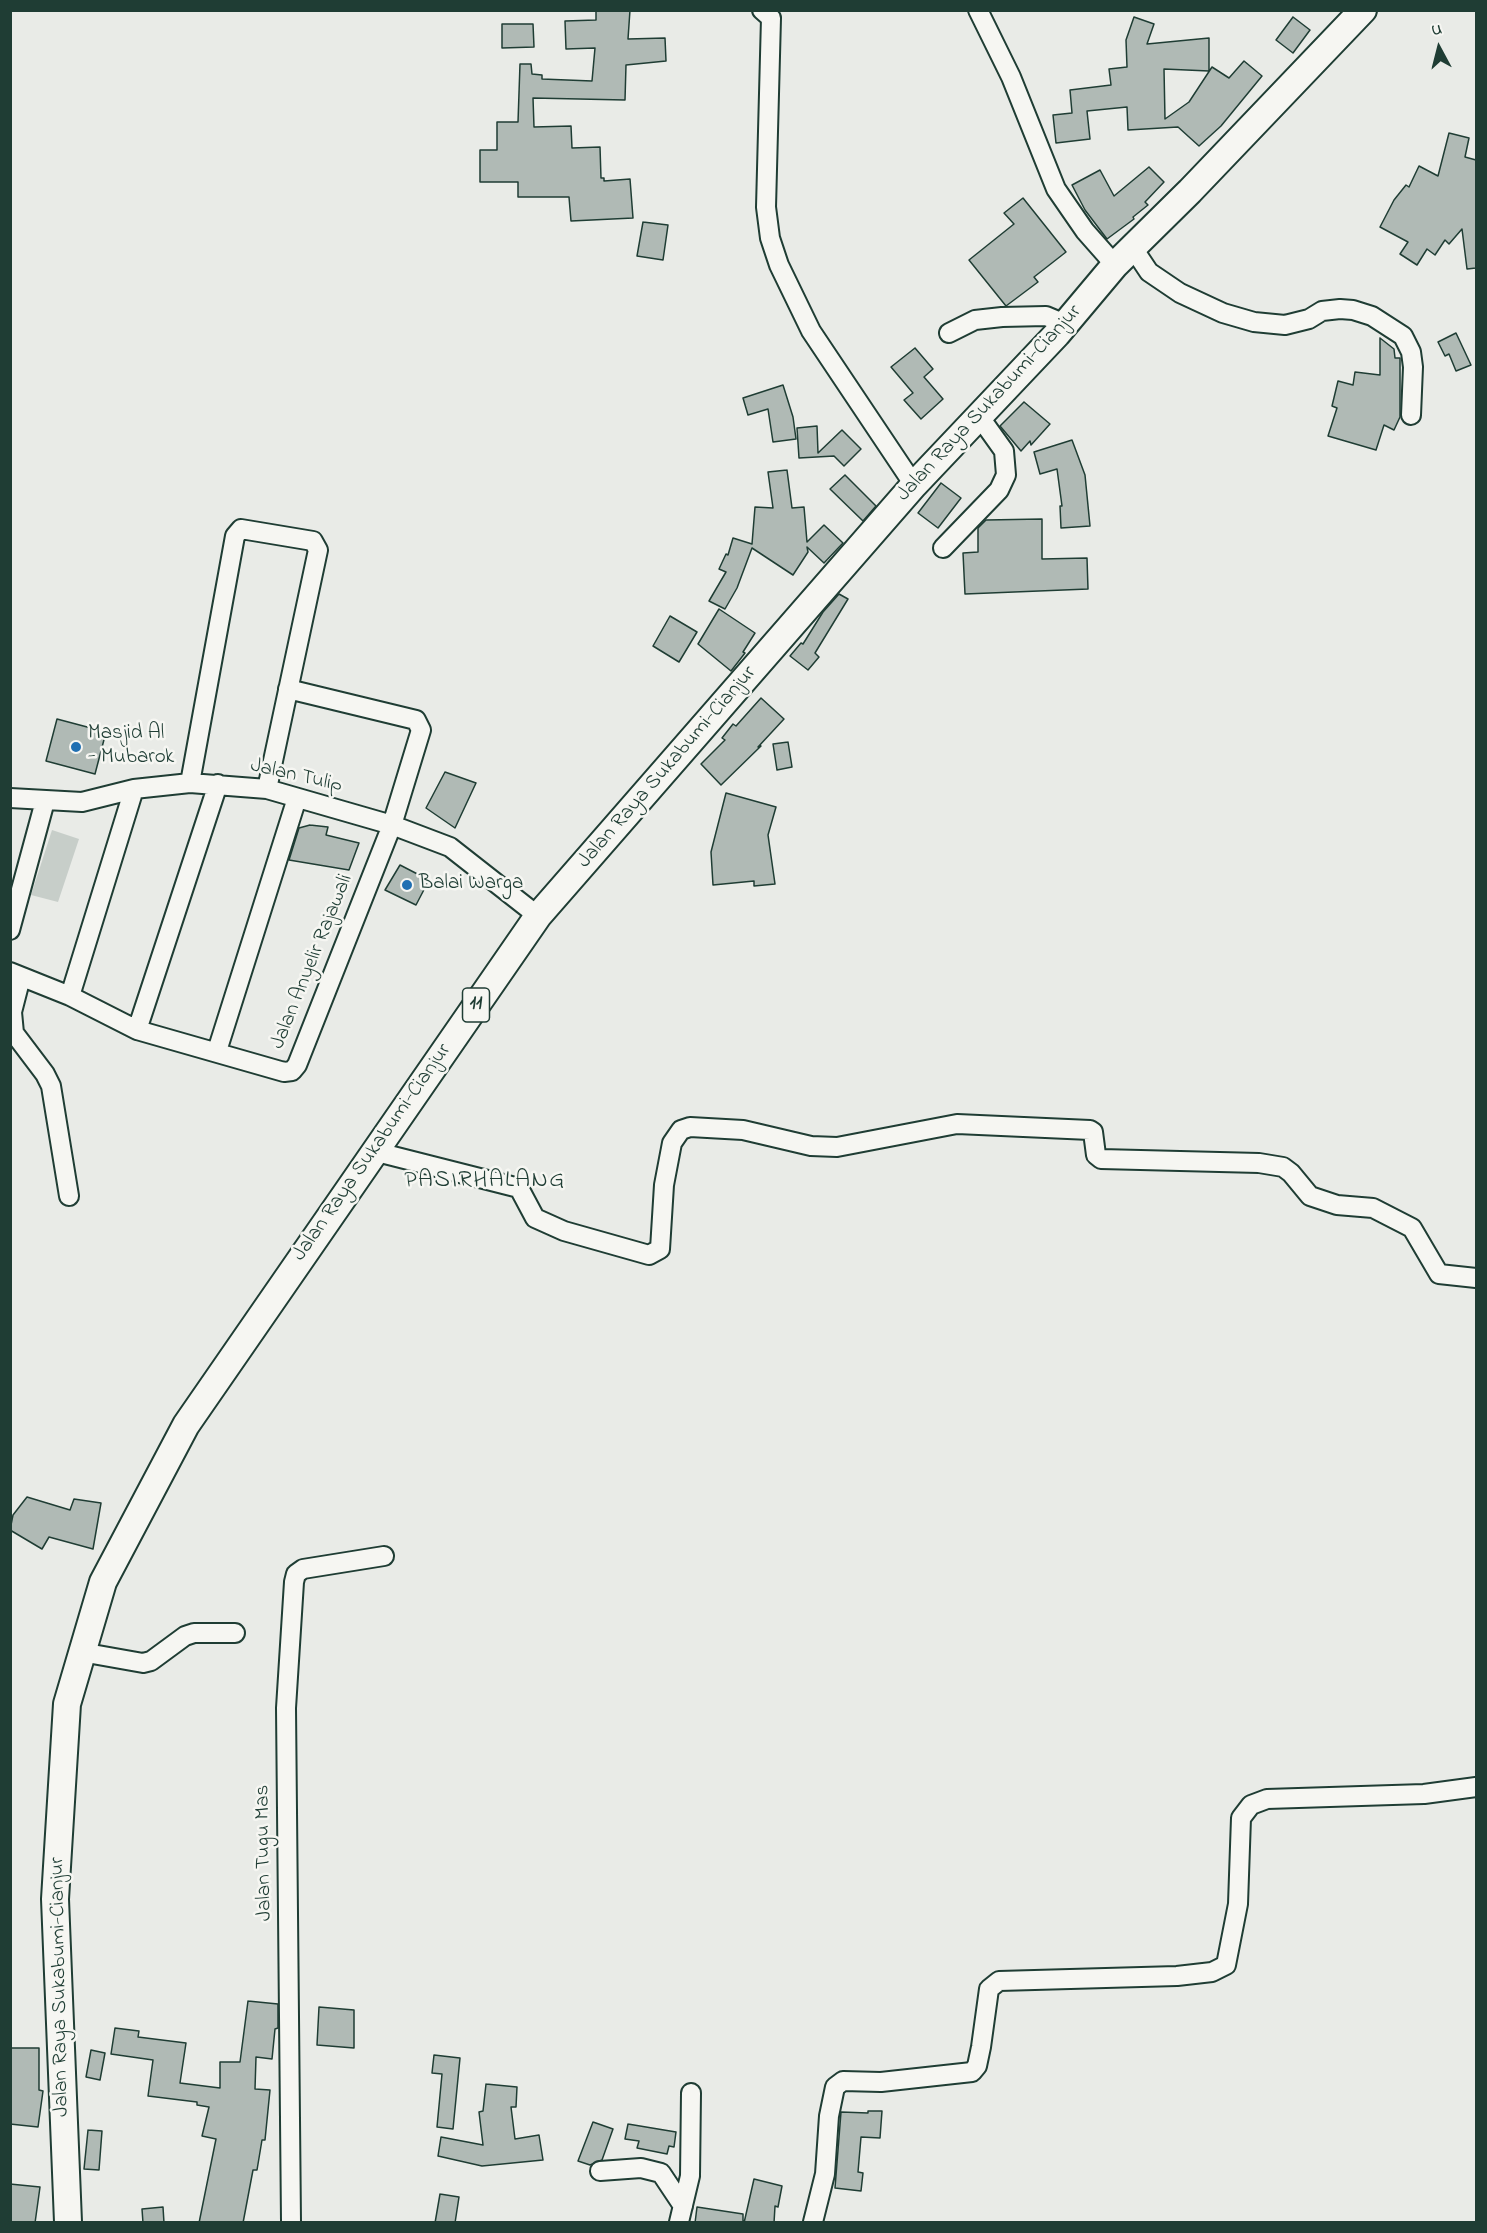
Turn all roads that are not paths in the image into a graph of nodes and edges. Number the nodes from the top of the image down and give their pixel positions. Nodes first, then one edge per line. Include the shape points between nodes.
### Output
1 (762, 10) edge
2 (978, 10) edge
3 (1363, 10) edge
4 (1343, 20) edge
5 (1124, 256) junction
6 (1065, 324) junction
7 (949, 333) dead end
8 (1411, 415) dead end
9 (979, 416) junction
10 (914, 485) junction
11 (943, 548) dead end
12 (288, 689) junction
13 (190, 783) junction
14 (218, 784) junction
15 (134, 789) junction
16 (267, 789) junction
17 (10, 798) edge
18 (297, 798) junction
19 (45, 801) junction
20 (392, 825) junction
21 (15, 886) edge
22 (538, 916) junction
23 (10, 930) edge
24 (16, 975) edge
25 (70, 996) junction
26 (137, 1030) junction
27 (217, 1051) junction
28 (374, 1151) junction
29 (69, 1196) dead end
30 (1476, 1278) edge
31 (384, 1556) dead end
32 (235, 1633) dead end
33 (81, 1652) junction
34 (1476, 1787) edge
35 (691, 2093) dead end
36 (600, 2171) dead end
37 (681, 2214) edge
38 (68, 2223) edge
39 (291, 2223) edge
40 (813, 2223) edge

1 - 10 street via 771,18 766,207 778,265 811,331
2 - 5 street via 1011,77 1056,189 1085,231
3 - 4 highway, Jalan Raya Sukabumi-Cianjur / 11
4 - 5 highway, Jalan Raya Sukabumi-Cianjur / 11
5 - 6 highway, Jalan Raya Sukabumi-Cianjur / 11
5 - 8 street via 1180,293 1254,322 1285,325 1322,311 1340,309 1372,316 1403,336 1408,344 1413,367
6 - 7 street via 1046,316 1021,316 975,320
6 - 9 highway, Jalan Raya Sukabumi-Cianjur / 11
9 - 10 highway, Jalan Raya Sukabumi-Cianjur / 11
9 - 11 street via 1004,451 1006,475 999,490
10 - 22 highway, Jalan Raya Sukabumi-Cianjur / 11
12 - 13 street via 317,544 241,529 235,536
12 - 16 street
12 - 20 street, Jalan Anyelir Rajawali via 419,723 421,730
13 - 14 street, Jalan Tulip
13 - 15 street, Jalan Tulip
14 - 16 street, Jalan Tulip
14 - 26 street
15 - 19 street, Jalan Tulip via 82,802
15 - 25 street
16 - 18 street, Jalan Tulip
17 - 19 street, Jalan Tulip
18 - 20 street, Jalan Tulip
18 - 27 street
19 - 21 street
20 - 22 street, Jalan Tulip via 450,847
20 - 27 street, Jalan Anyelir Rajawali via 297,1065 292,1071 284,1071
21 - 23 street
22 - 28 highway, Jalan Raya Sukabumi-Cianjur / 11
24 - 25 street, Jalan Anyelir Rajawali
24 - 29 street via 11,1023 51,1086
25 - 26 street, Jalan Anyelir Rajawali
26 - 27 street, Jalan Anyelir Rajawali
28 - 30 street via 519,1188 535,1218 564,1231 649,1255 660,1250 664,1185 672,1143 681,1130 690,1127 743,1130 812,1146 837,1147 957,1124 1090,1130 1096,1155 1101,1159 1283,1167 1310,1196 1337,1205 1373,1208 1412,1228 1439,1274
28 - 33 highway, Jalan Raya Sukabumi-Cianjur / 11 via 186,1425 103,1582
31 - 39 street, Jalan Tugu Mas via 303,1569 294,1582 286,1708
32 - 33 street via 184,1636 151,1661 142,1663
33 - 38 highway, Jalan Raya Sukabumi-Cianjur / 11 via 67,1704 55,1899
34 - 40 street via 1424,1794 1267,1799 1251,1805 1241,1818 1238,1904 1226,1965 1177,1976 999,1981 989,1989 979,2056 972,2072 843,2082 835,2087 825,2174
35 - 37 street via 690,2176
36 - 37 street via 641,2168 661,2173

